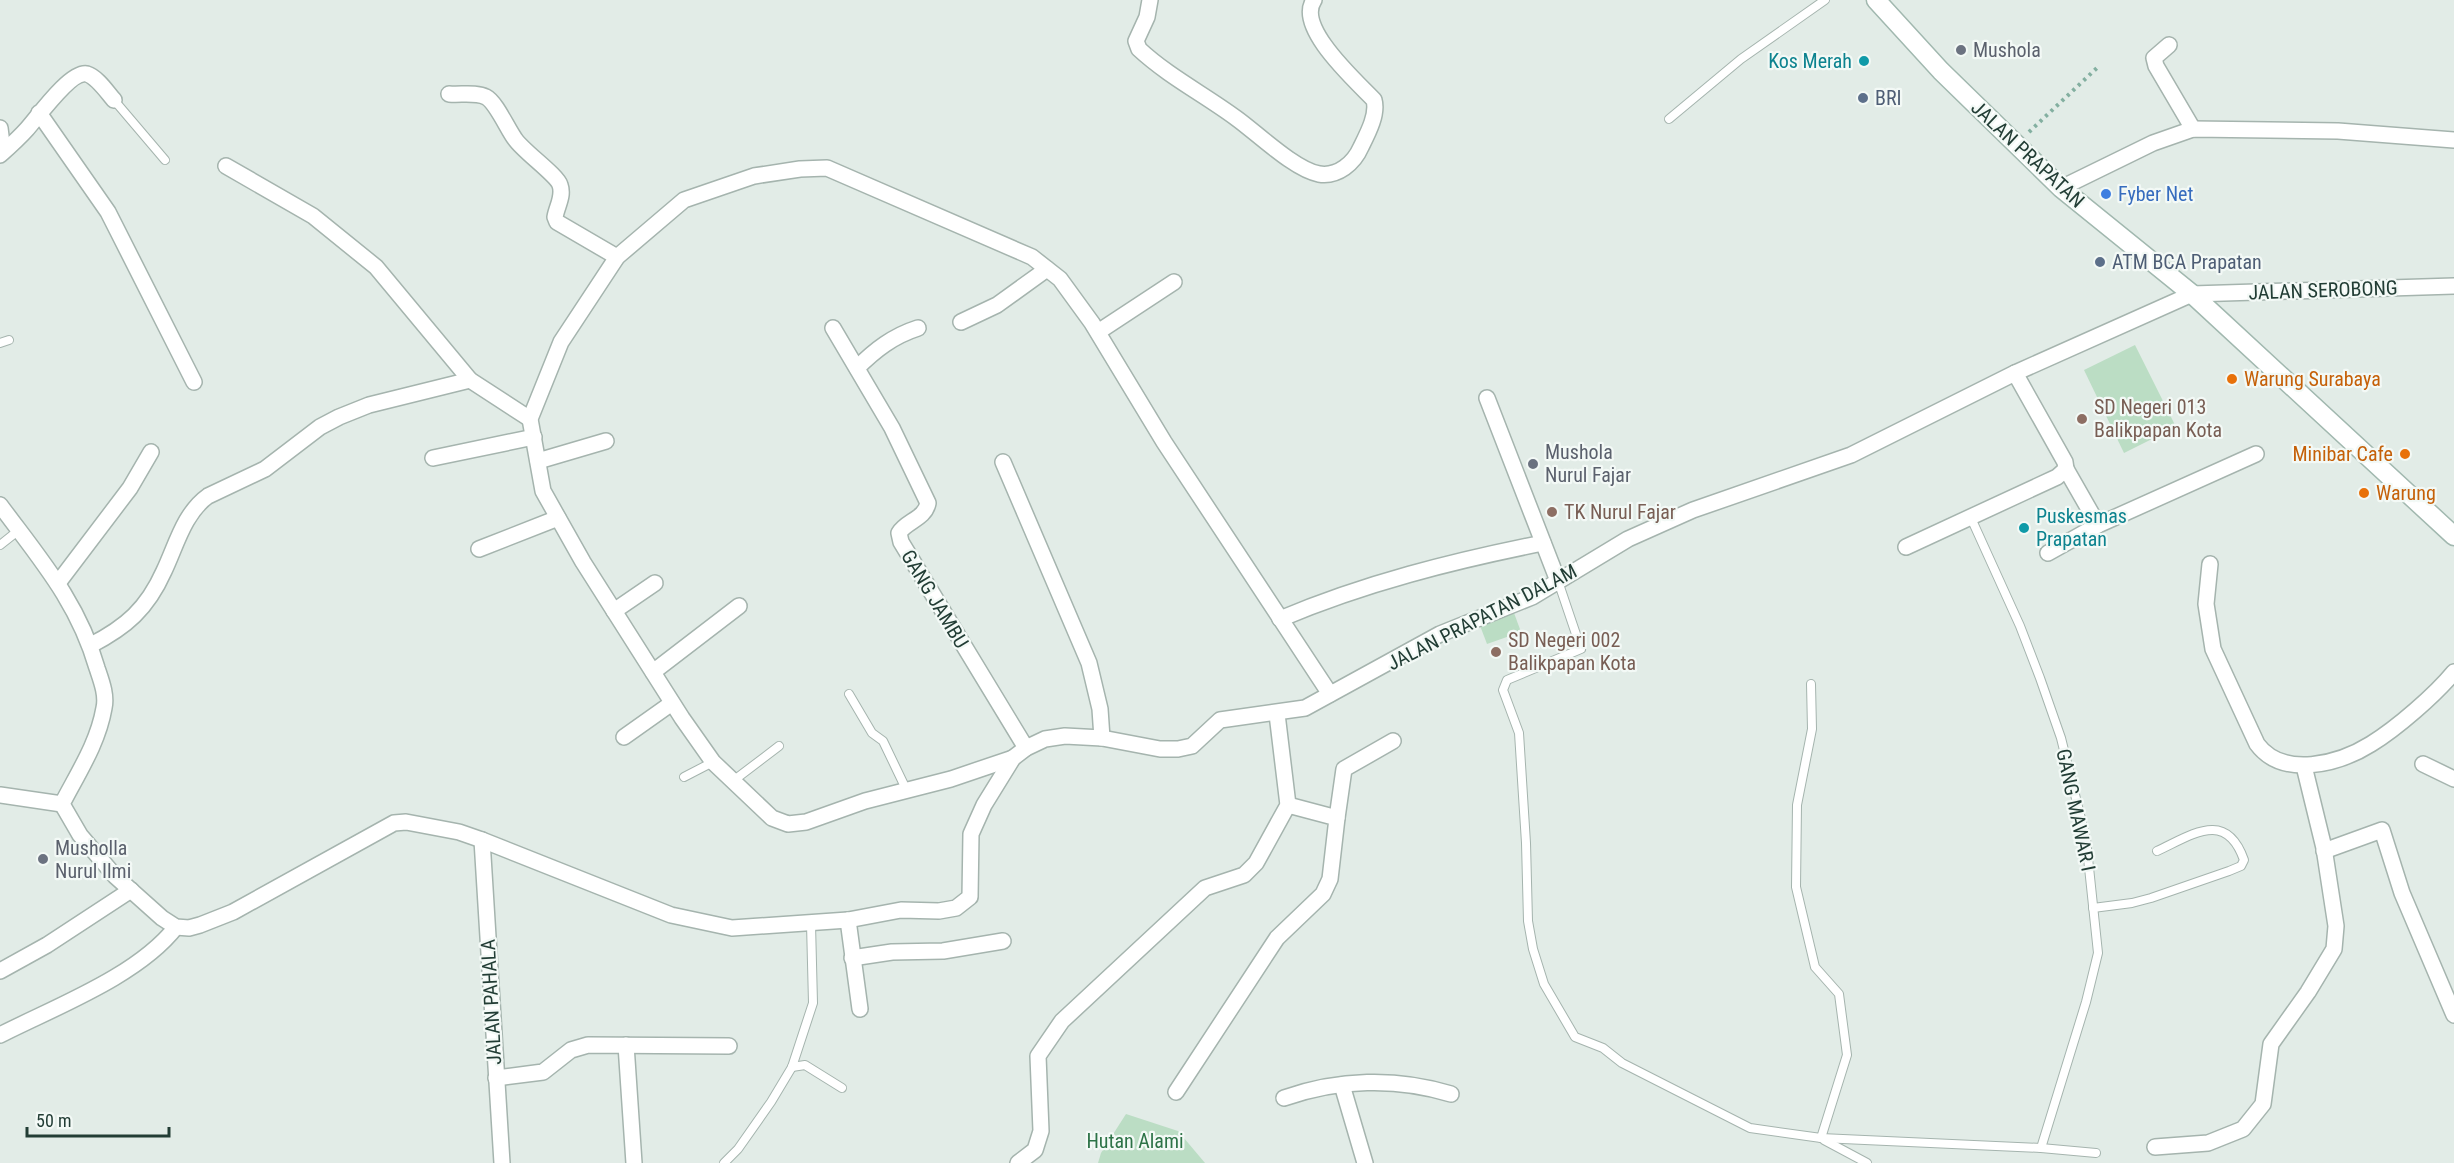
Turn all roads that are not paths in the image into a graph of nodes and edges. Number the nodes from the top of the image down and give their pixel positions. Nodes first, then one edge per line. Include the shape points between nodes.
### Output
1 (1150, 0) edge
2 (1314, 0) edge
3 (1825, 0) edge
4 (1876, 0) edge
5 (2169, 45) dead end
6 (449, 94) dead end
7 (114, 100) joint
8 (39, 113) junction
9 (1669, 119) dead end
10 (0, 128) edge
11 (2193, 129) junction
12 (2454, 140) edge
13 (2, 153) edge
14 (165, 160) dead end
15 (226, 166) dead end
16 (2061, 188) junction
17 (617, 257) junction
18 (1047, 269) junction
19 (1174, 282) dead end
20 (2454, 286) edge
21 (2192, 294) junction
22 (961, 322) dead end
23 (918, 327) dead end
24 (833, 328) dead end
25 (1098, 332) junction
26 (9, 340) dead end
27 (0, 343) edge
28 (857, 368) junction
29 (2015, 373) junction
30 (471, 380) junction
31 (194, 382) dead end
32 (1486, 398) dead end
33 (530, 419) junction
34 (534, 437) junction
35 (606, 441) dead end
36 (152, 452) dead end
37 (2256, 454) dead end
38 (433, 458) dead end
39 (538, 461) junction
40 (1003, 462) dead end
41 (2066, 469) junction
42 (0, 505) edge
43 (558, 518) junction
44 (1971, 518) junction
45 (2098, 525) junction
46 (19, 530) junction
47 (2454, 536) edge
48 (1543, 543) junction
49 (0, 545) edge
50 (1906, 547) dead end
51 (479, 549) dead end
52 (2048, 553) dead end
53 (2210, 564) dead end
54 (1558, 582) junction
55 (656, 583) dead end
56 (58, 584) junction
57 (739, 606) dead end
58 (614, 610) junction
59 (1280, 619) junction
60 (90, 645) junction
61 (653, 672) junction
62 (2454, 672) edge
63 (1810, 684) dead end
64 (849, 694) dead end
65 (1330, 694) junction
66 (672, 703) junction
67 (1277, 714) junction
68 (624, 737) dead end
69 (1102, 738) junction
70 (1393, 741) dead end
71 (779, 746) dead end
72 (1026, 748) junction
73 (1013, 758) junction
74 (713, 762) junction
75 (2423, 764) dead end
76 (2304, 766) junction
77 (684, 777) dead end
78 (2454, 779) edge
79 (732, 782) junction
80 (907, 791) junction
81 (0, 795) edge
82 (62, 804) junction
83 (1288, 805) junction
84 (1337, 818) junction
85 (482, 840) junction
86 (2157, 851) dead end
87 (2324, 851) junction
88 (129, 891) junction
89 (2093, 908) junction
90 (848, 920) junction
91 (812, 924) junction
92 (173, 931) junction
93 (1003, 941) dead end
94 (852, 958) junction
95 (0, 970) edge
96 (860, 1009) dead end
97 (2454, 1015) edge
98 (0, 1035) edge
99 (626, 1045) junction
100 (729, 1046) dead end
101 (792, 1067) junction
102 (496, 1078) junction
103 (1342, 1085) junction
104 (842, 1088) dead end
105 (1176, 1092) dead end
106 (1451, 1094) dead end
107 (1284, 1098) dead end
108 (1821, 1138) junction
109 (2155, 1147) dead end
110 (2041, 1148) junction
111 (2096, 1152) dead end
112 (502, 1163) edge
113 (634, 1163) edge
114 (724, 1163) edge
115 (1018, 1163) edge
116 (1365, 1163) edge
117 (1867, 1163) edge

1 - 2 street via 1136,41 1139,49 1300,167 1325,175 1347,168 1377,109 1374,100 1328,52 1310,16
3 - 9 lane via 1741,59
4 - 16 street, JALAN PRAPATAN via 1941,71
5 - 11 street via 2154,58 2156,66
6 - 17 street via 478,95 490,100 515,140 560,185 557,222
7 - 8 street via 85,74 70,82
7 - 14 lane
8 - 13 street
8 - 31 street via 108,212
10 - 13 street
11 - 12 street via 2338,131
11 - 16 street via 2153,143
15 - 30 street via 313,216 376,267
16 - 21 street, JALAN PRAPATAN
17 - 18 street via 684,200 754,176 827,168 1032,257
17 - 33 street via 561,342
18 - 22 street via 997,305
18 - 25 street via 1060,279
19 - 25 street
20 - 21 street, JALAN SEROBONG
21 - 29 street, JALAN PRAPATAN DALAM
21 - 47 street, JALAN PRAPATAN
23 - 28 street via 899,334
24 - 28 street, GANG JAMBU
25 - 59 street via 1164,442
26 - 27 lane
28 - 72 street, GANG JAMBU via 892,428 928,503 923,514 903,526 898,534 901,542
29 - 41 street
29 - 54 street, JALAN PRAPATAN DALAM via 1851,455 1671,519 1628,539
30 - 33 street
30 - 60 street via 369,405 339,417 266,469 200,502 140,611 126,626
32 - 48 street
33 - 34 street
34 - 38 street
34 - 39 street
35 - 39 street
36 - 56 street
37 - 45 street
39 - 43 street via 543,491
40 - 69 street via 1089,663
41 - 44 street via 2058,477
41 - 45 street
42 - 46 street
43 - 51 street
43 - 58 street
44 - 50 street
44 - 89 lane, GANG MAWAR I via 2020,626 2061,738 2086,839
45 - 52 street
46 - 49 lane
46 - 56 street
48 - 54 street
48 - 59 street via 1418,571 1329,598
53 - 76 street via 2206,604 2213,649 2263,752 2277,760
54 - 65 street, JALAN PRAPATAN DALAM via 1532,597 1440,634
54 - 108 lane via 1581,649 1507,680 1503,687 1519,733 1528,921 1544,984 1575,1037 1603,1048 1623,1063 1750,1128
55 - 58 street
56 - 60 street
57 - 61 street
58 - 61 street
59 - 65 street
60 - 82 street via 105,706 90,751
61 - 66 street
62 - 76 street via 2369,745
63 - 108 lane via 1812,729 1797,806 1796,887 1815,967 1839,993 1846,1055
64 - 80 lane via 873,733 883,741
65 - 67 street, JALAN PRAPATAN DALAM via 1305,708
66 - 68 street
66 - 74 street
67 - 69 street, JALAN PRAPATAN DALAM via 1220,720 1192,746 1178,748 1160,749
67 - 83 street
69 - 72 street, JALAN PRAPATAN DALAM via 1065,736 1045,739
70 - 84 street via 1344,769
71 - 79 lane
72 - 73 street, JALAN PRAPATAN DALAM
73 - 80 street
73 - 90 street via 971,834 970,897 956,908 901,910
74 - 77 lane
74 - 79 street
75 - 78 street
76 - 87 street
79 - 80 street via 772,818 788,824
81 - 82 street
82 - 88 street via 80,836
83 - 84 street
83 - 115 street via 1256,862 1244,875 1205,888 1062,1021 1038,1056 1041,1131 1035,1150
84 - 105 street via 1330,879 1323,894 1277,938
85 - 91 street via 671,915 732,928
85 - 92 street via 406,822 394,824 233,912
85 - 102 street, JALAN PAHALA
86 - 89 lane via 2214,828 2226,831 2244,860 2241,866 2229,871 2151,898
87 - 97 street via 2382,830 2402,893
87 - 109 street via 2336,926 2334,949 2271,1044 2263,1104 2243,1129 2208,1143
88 - 92 street
88 - 95 street via 47,945
89 - 110 lane, GANG MAWAR I via 2098,952
90 - 91 street
90 - 94 street
91 - 101 lane via 813,1003
92 - 98 street via 122,974
93 - 94 street via 943,951
94 - 96 street
99 - 100 street
99 - 102 street via 580,1046 543,1072
99 - 113 street
101 - 104 lane via 805,1065
101 - 114 lane via 738,1149
102 - 112 street, JALAN PAHALA
103 - 106 street via 1382,1081
103 - 107 street
103 - 116 street
108 - 110 lane
108 - 117 lane
110 - 111 lane

